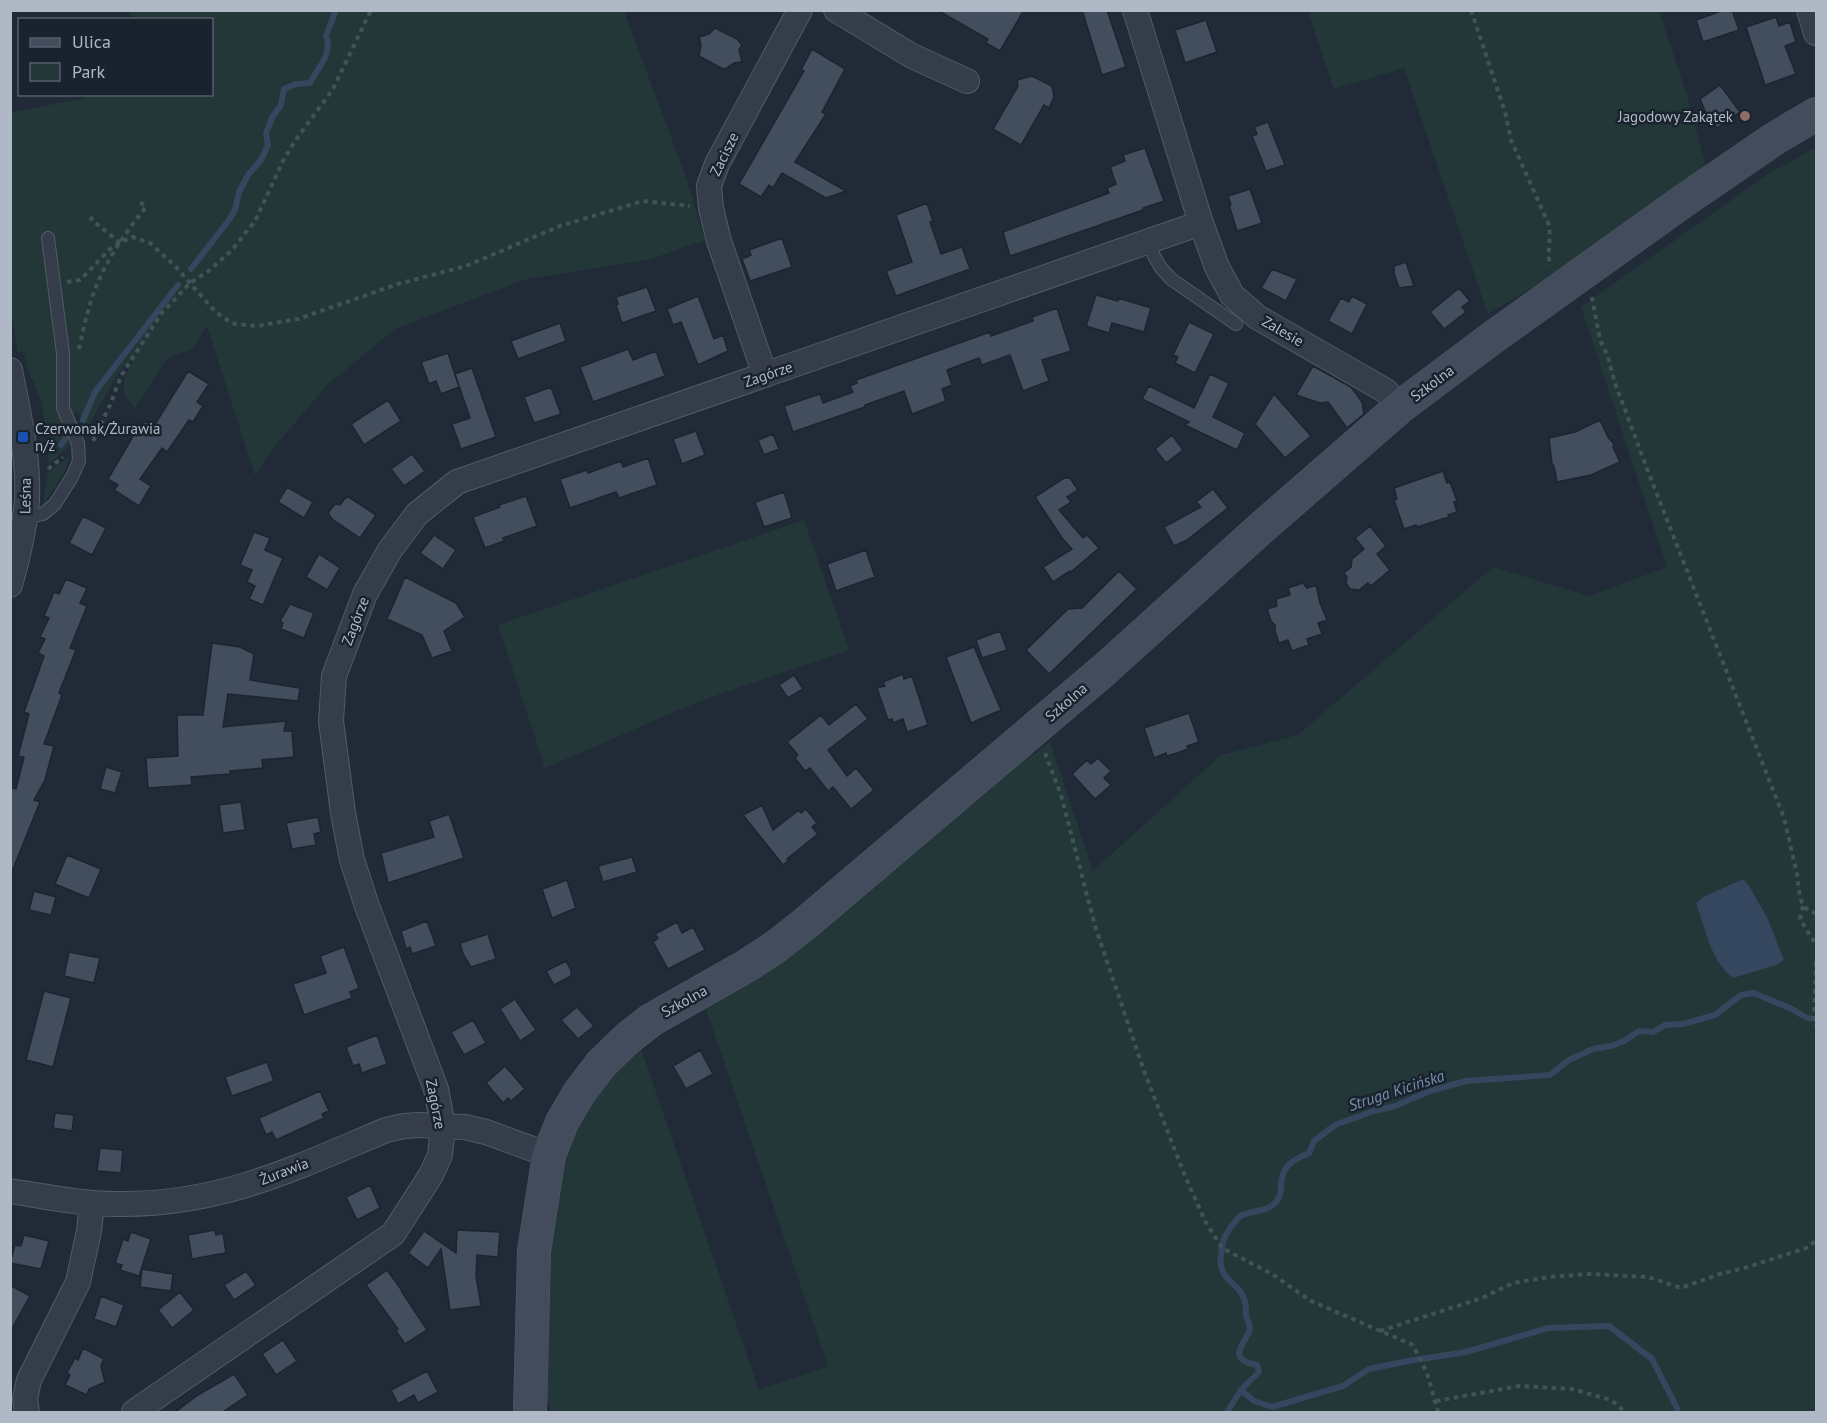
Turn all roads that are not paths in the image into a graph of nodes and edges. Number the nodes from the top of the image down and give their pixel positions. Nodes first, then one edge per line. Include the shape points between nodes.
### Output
1 (800, 10) edge
2 (836, 10) edge
3 (1135, 10) edge
4 (1809, 10) edge
5 (1816, 33) edge
6 (967, 81) dead end
7 (1816, 114) edge
8 (1201, 223) junction
9 (48, 238) dead end
10 (1149, 242) junction
11 (1236, 324) dead end
12 (10, 370) edge
13 (765, 375) junction
14 (1400, 407) junction
15 (25, 518) junction
16 (10, 585) edge
17 (443, 1126) junction
18 (549, 1155) junction
19 (10, 1191) edge
20 (92, 1203) junction
21 (27, 1413) edge
22 (134, 1413) edge
23 (530, 1413) edge

1 - 13 street, Zacisze via 709,186 719,241
2 - 6 street via 912,56
3 - 8 street
4 - 5 street
7 - 14 street, Szkolna via 1774,139 1577,288 1492,338
8 - 10 street, Zagórze
8 - 14 street, Zalesie via 1232,295 1257,317 1386,391
9 - 15 lane via 63,353 63,408 78,443 79,461 55,504 43,514
10 - 11 lane via 1171,279
10 - 13 street, Zagórze
12 - 15 street, Leśna via 23,437
13 - 17 street, Zagórze via 457,483 417,514 390,550 365,594 334,676 331,721 343,813 352,860 436,1089
14 - 18 street, Szkolna via 1030,733 807,922 778,945 627,1038 600,1064 579,1093
15 - 16 street, Leśna
17 - 18 street, Żurawia via 486,1132
17 - 20 street, Żurawia via 386,1130 270,1178 210,1195 149,1203
17 - 22 street, Zagórze via 440,1155 431,1175 393,1234
18 - 23 street, Szkolna via 534,1251
19 - 20 street, Żurawia
20 - 21 street via 78,1282 29,1380

